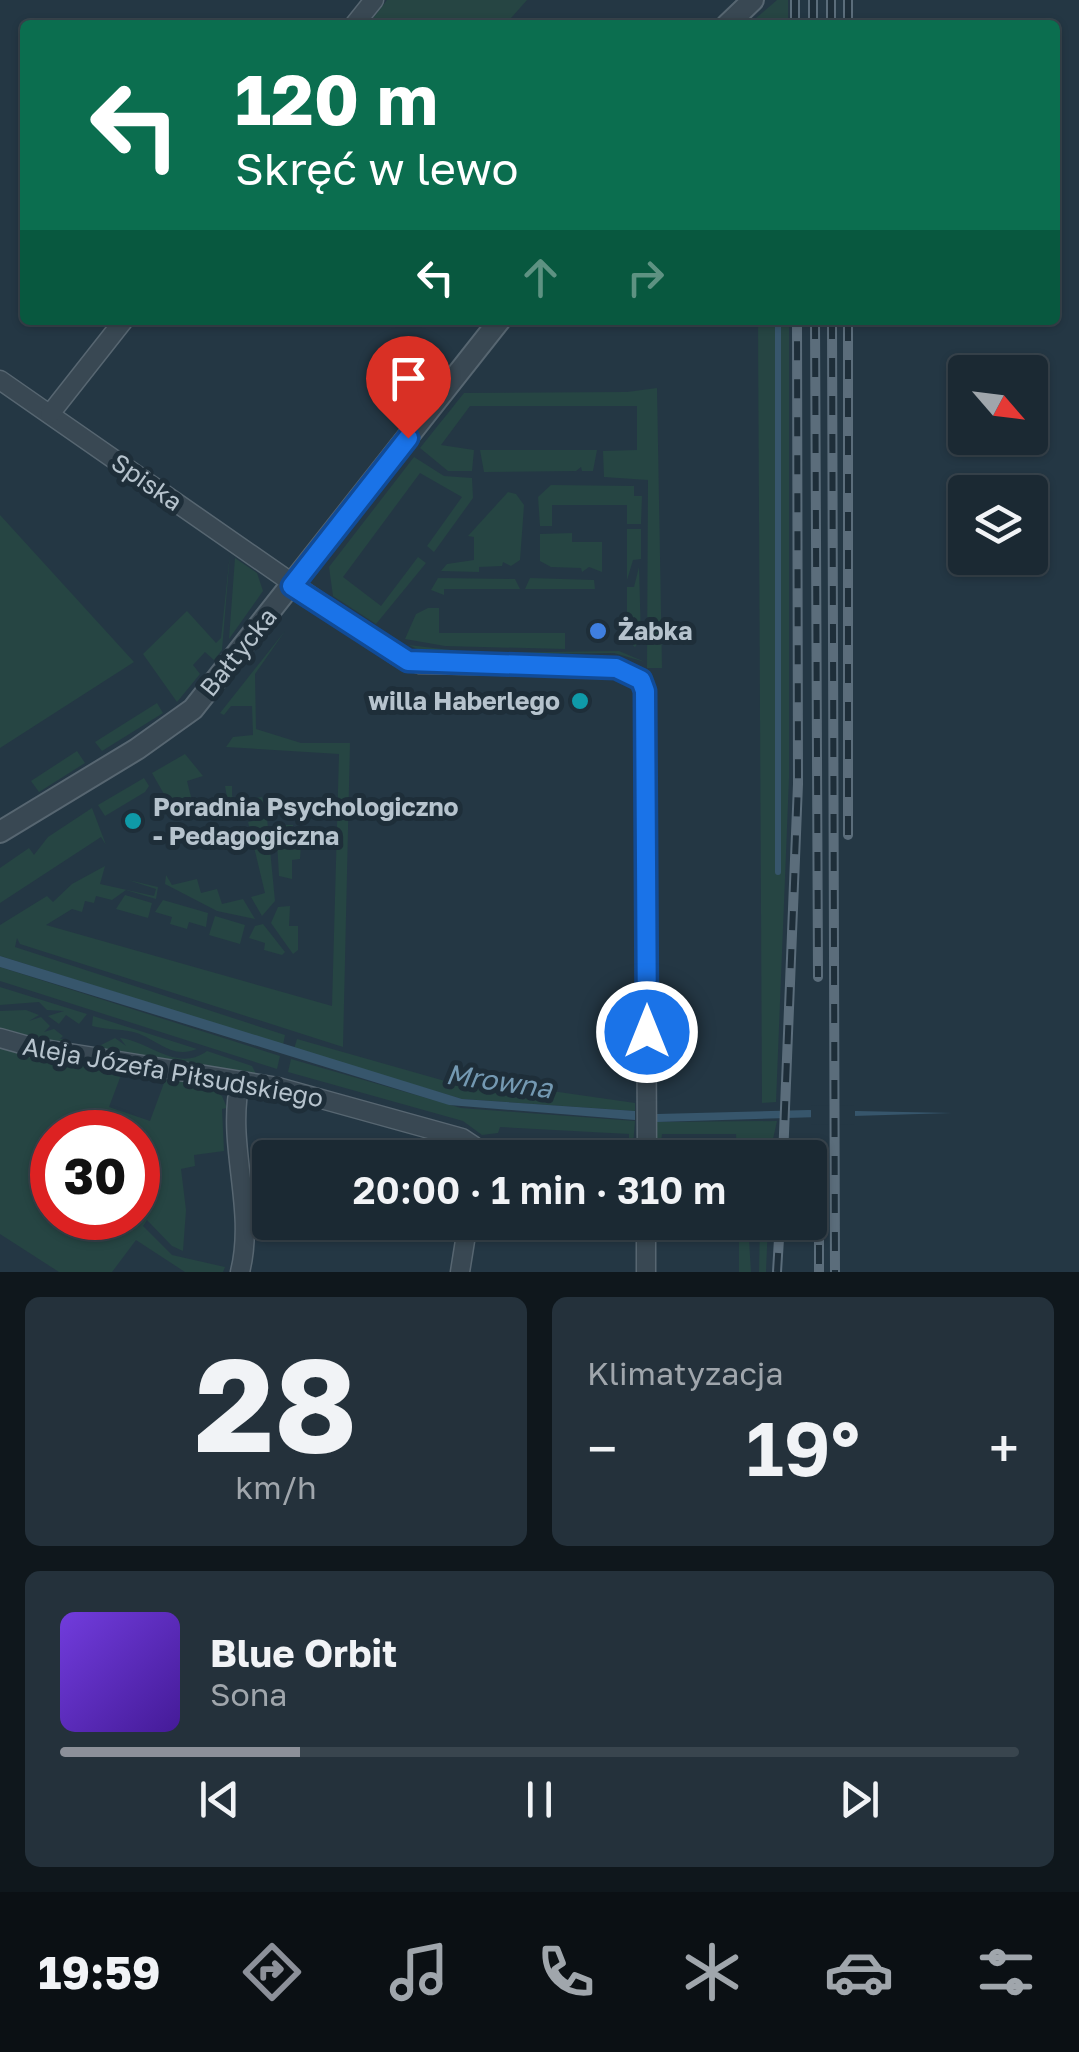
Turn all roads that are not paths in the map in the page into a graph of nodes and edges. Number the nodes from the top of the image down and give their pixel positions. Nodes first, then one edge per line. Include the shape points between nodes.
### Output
1 (374, 0) edge
2 (753, 0) edge
3 (358, 20) edge
4 (732, 20) edge
5 (120, 325) edge
6 (496, 325) edge
7 (0, 380) edge
8 (50, 414) junction
9 (292, 586) junction
10 (0, 832) edge
11 (0, 1038) edge
12 (240, 1082) junction
13 (465, 1140) edge
14 (647, 1140) edge
15 (465, 1240) edge
16 (646, 1240) edge
17 (240, 1272) edge
18 (460, 1272) edge
19 (646, 1272) edge

1 - 3 street
2 - 4 street
5 - 8 street
6 - 9 street, Bałtycka
7 - 8 street, Spiska
8 - 9 street, Spiska
9 - 10 street, Bałtycka via 182,718
9 - 14 street, Spiska via 408,661 616,668 641,680
11 - 12 street, Aleja Józefa Piłsudskiego
12 - 13 street, Aleja Józefa Piłsudskiego via 312,1094
12 - 17 street via 247,1211
15 - 18 street
16 - 19 street

